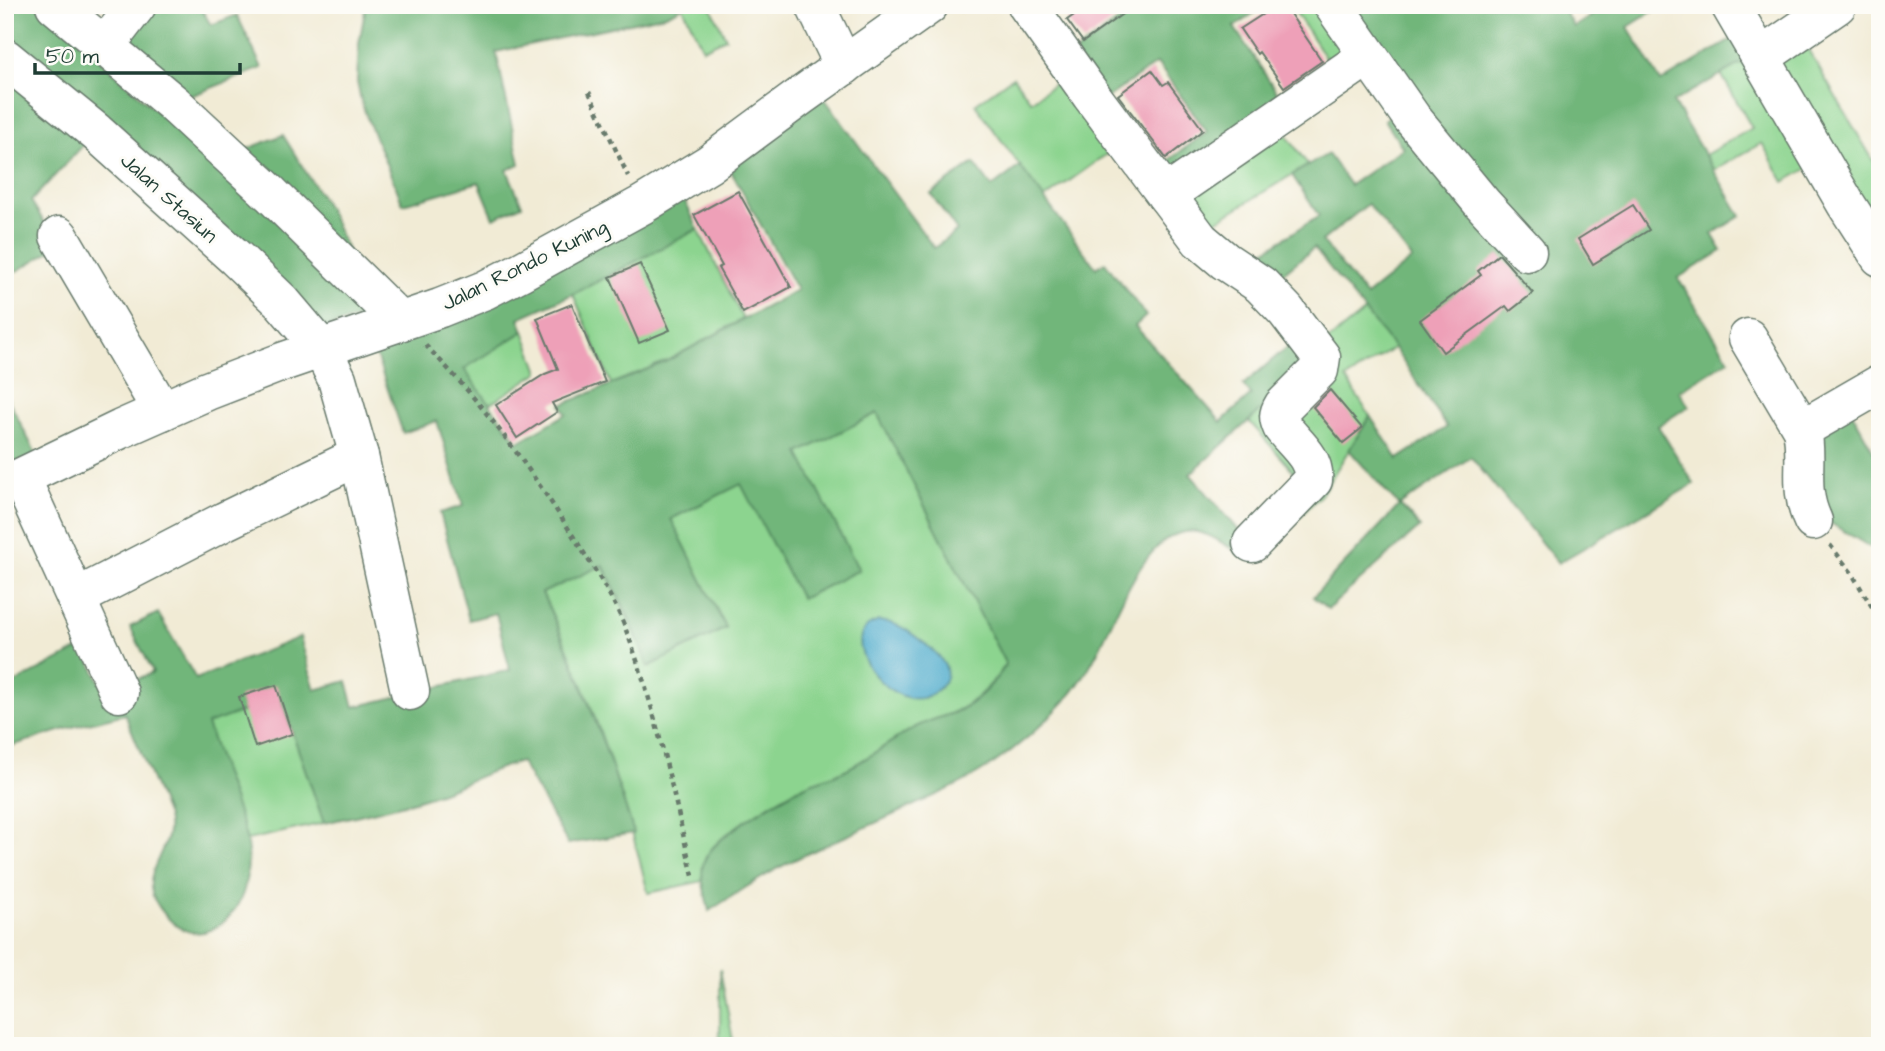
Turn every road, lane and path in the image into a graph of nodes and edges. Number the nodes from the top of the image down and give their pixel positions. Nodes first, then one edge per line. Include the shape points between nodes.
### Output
1 (55, 5) edge
2 (137, 5) edge
3 (815, 5) edge
4 (929, 5) edge
5 (1027, 5) edge
6 (1333, 5) edge
7 (1730, 5) edge
8 (1836, 5) edge
9 (105, 46) junction
10 (1368, 56) junction
11 (1761, 57) junction
12 (5, 58) edge
13 (844, 66) junction
14 (589, 92) dead end
15 (1166, 195) junction
16 (642, 205) junction
17 (59, 236) dead end
18 (1527, 252) dead end
19 (1880, 257) edge
20 (400, 321) junction
21 (1748, 338) dead end
22 (322, 349) junction
23 (1880, 384) edge
24 (162, 411) junction
25 (1802, 429) junction
26 (359, 456) junction
27 (13, 482) edge
28 (1813, 521) joint
29 (1252, 542) dead end
30 (76, 598) junction
31 (1880, 620) edge
32 (410, 691) dead end
33 (119, 693) dead end
34 (693, 876) dead end

1 - 9 street
2 - 9 street
3 - 13 street
4 - 13 street, Jalan Rondo Kuning
5 - 15 street
6 - 10 street
7 - 11 street
8 - 11 street
9 - 20 street via 242,167
10 - 15 street
10 - 18 street via 1444,158
11 - 19 street
12 - 22 street, Jalan Stasiun via 96,132 236,258
13 - 16 street, Jalan Rondo Kuning via 709,164
14 - 16 path
15 - 29 street via 1200,240 1261,285 1321,357 1320,370 1283,407 1278,419 1312,464 1313,481
16 - 20 street, Jalan Rondo Kuning via 485,290
17 - 24 street
20 - 22 street, Jalan Rondo Kuning
20 - 34 path via 485,411 564,520 615,605 650,705
21 - 25 street
22 - 24 street, Jalan Rondo Kuning
22 - 26 street, Jalan Stasiun via 337,379
23 - 25 street
24 - 27 street, Jalan Rondo Kuning
25 - 28 street via 1804,494
26 - 30 street
26 - 32 street, Jalan Stasiun
27 - 30 street
28 - 31 path
30 - 33 street

